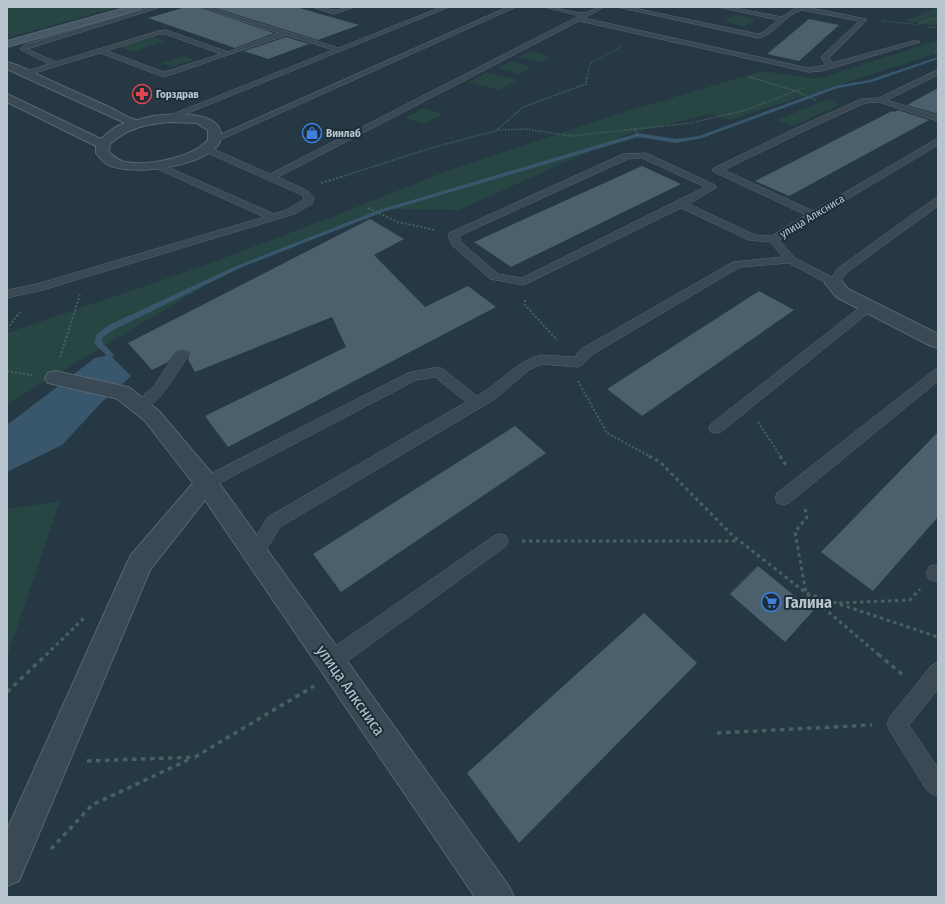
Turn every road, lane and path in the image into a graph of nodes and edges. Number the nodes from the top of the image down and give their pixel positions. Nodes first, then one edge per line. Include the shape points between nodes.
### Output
1 (138, 7) edge
2 (158, 7) edge
3 (201, 7) edge
4 (316, 7) edge
5 (352, 7) edge
6 (446, 7) edge
7 (513, 7) edge
8 (547, 7) edge
9 (601, 7) edge
10 (620, 7) edge
11 (721, 7) edge
12 (230, 8) dead end
13 (218, 12) junction
14 (582, 17) junction
15 (783, 19) junction
16 (864, 20) junction
17 (922, 26) dead end
18 (926, 27) dead end
19 (938, 28) edge
20 (286, 33) junction
21 (645, 34) junction
22 (917, 42) dead end
23 (7, 44) edge
24 (99, 50) junction
25 (340, 50) junction
26 (938, 50) edge
27 (228, 54) junction
28 (936, 54) dead end
29 (56, 64) junction
30 (7, 65) edge
31 (830, 66) junction
32 (938, 72) edge
33 (26, 73) junction
34 (808, 87) dead end
35 (796, 91) junction
36 (7, 97) edge
37 (812, 98) dead end
38 (880, 100) junction
39 (171, 118) junction
40 (938, 119) edge
41 (136, 124) junction
42 (498, 130) junction
43 (215, 139) junction
44 (938, 141) edge
45 (103, 145) junction
46 (206, 149) junction
47 (158, 166) junction
48 (271, 178) junction
49 (318, 184) dead end
50 (938, 201) edge
51 (681, 204) junction
52 (368, 208) dead end
53 (813, 215) junction
54 (273, 217) junction
55 (453, 234) junction
56 (773, 239) junction
57 (791, 260) junction
58 (524, 282) junction
59 (834, 283) junction
60 (7, 294) edge
61 (868, 308) junction
62 (938, 342) edge
63 (182, 354) dead end
64 (577, 362) junction
65 (938, 374) edge
66 (55, 378) dead end
67 (131, 400) junction
68 (476, 403) junction
69 (716, 428) dead end
70 (206, 483) junction
71 (783, 498) dead end
72 (500, 541) joint
73 (739, 541) junction
74 (255, 553) junction
75 (937, 573) edge
76 (806, 593) junction
77 (837, 603) junction
78 (90, 612) dead end
79 (938, 637) edge
80 (335, 666) junction
81 (938, 672) edge
82 (923, 691) junction
83 (7, 692) edge
84 (897, 724) junction
85 (717, 733) dead end
86 (195, 757) junction
87 (53, 762) junction
88 (938, 785) edge
89 (49, 850) dead end
90 (7, 869) edge
91 (496, 897) edge

1 - 23 main road
2 - 29 lane via 31,44 23,49
3 - 13 lane
4 - 5 lane via 334,12
6 - 25 lane
7 - 43 lane
8 - 14 lane
9 - 14 lane
10 - 15 lane via 758,36
11 - 15 lane
12 - 13 lane
13 - 20 lane
14 - 21 lane
14 - 48 lane
15 - 16 lane via 797,8 802,8
16 - 17 path
16 - 31 lane via 825,58
18 - 19 path
20 - 25 lane
20 - 27 lane
21 - 31 lane via 804,69 814,70
21 - 42 path via 590,64 586,84 522,107
22 - 31 lane
24 - 27 lane via 163,32
24 - 27 lane via 164,75
24 - 29 lane
25 - 39 lane
26 - 28 path via 934,51
29 - 33 lane
30 - 33 street
32 - 38 lane
33 - 41 street
34 - 35 path
35 - 37 path
35 - 42 path via 746,110 691,123 571,136 525,130
36 - 45 street
38 - 40 lane
38 - 53 lane via 864,101 717,170
39 - 41 street
39 - 43 street via 205,122 212,126
41 - 45 street via 117,132
42 - 49 path
43 - 46 street
44 - 53 lane, улица Алксниса
45 - 47 street via 101,150 104,156 120,165
46 - 47 street via 180,161
46 - 48 lane
47 - 54 lane
48 - 54 lane via 298,189 309,198 300,208
50 - 59 lane via 841,271
51 - 55 lane via 712,187 643,155 626,156
51 - 56 lane via 752,238
51 - 58 lane
52 - 55 path via 398,222
53 - 56 lane, улица Алксниса
54 - 60 lane via 39,287
55 - 58 lane via 456,243 494,277
56 - 57 lane, улица Алксниса
57 - 59 lane, улица Алксниса
57 - 64 lane via 737,264 588,351
58 - 64 path via 525,305
59 - 61 street, улица Алксниса via 842,293
61 - 62 street, улица Алксниса
61 - 69 lane
63 - 67 lane via 159,389
64 - 68 lane via 540,359 524,367
64 - 73 path via 576,378 607,433 660,462
65 - 71 lane
66 - 67 street
67 - 70 street, улица Алксниса via 152,416
68 - 70 lane via 438,372 413,376
68 - 74 lane via 274,522
70 - 74 street, улица Алксниса
70 - 87 street via 140,563
72 - 73 path
72 - 80 lane
73 - 76 path
74 - 80 street, улица Алксниса
75 - 77 path via 910,600
76 - 77 path
76 - 82 path
77 - 79 path
78 - 83 path
80 - 86 path
80 - 91 street, улица Алксниса
81 - 82 lane
82 - 84 lane
84 - 85 path
84 - 88 lane
86 - 87 path
86 - 89 path via 92,805
87 - 90 street

